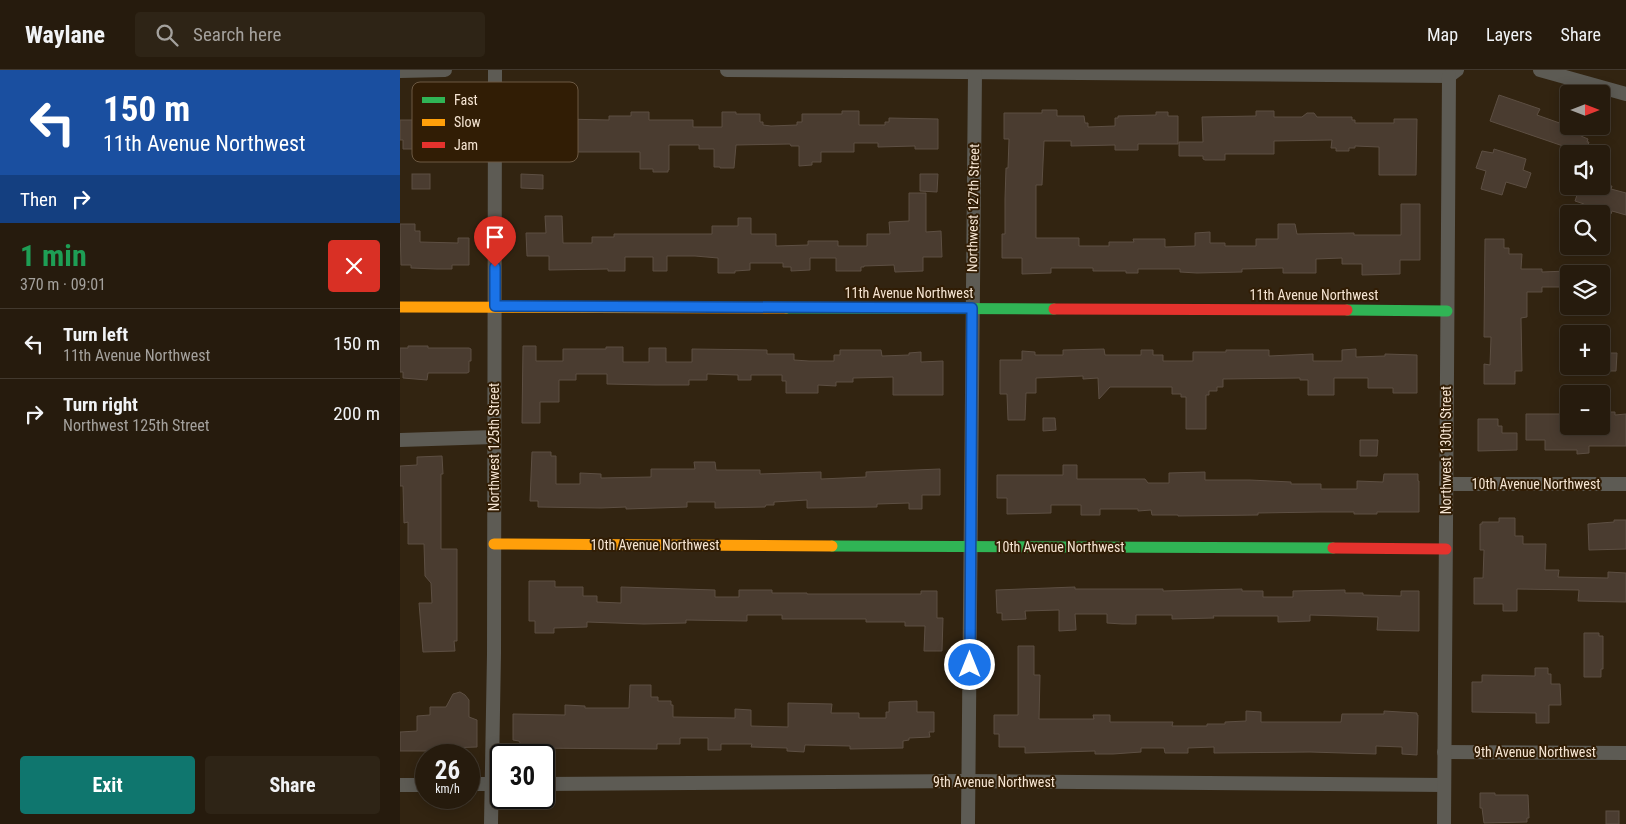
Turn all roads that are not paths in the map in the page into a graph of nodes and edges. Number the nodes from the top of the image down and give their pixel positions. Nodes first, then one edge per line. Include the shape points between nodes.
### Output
1 (445, 70) edge
2 (727, 70) edge
3 (1540, 70) edge
4 (400, 71) edge
5 (975, 72) junction
6 (1329, 73) edge
7 (1453, 73) edge
8 (1626, 94) edge
9 (495, 162) edge
10 (495, 306) junction
11 (400, 307) edge
12 (972, 308) junction
13 (1447, 311) junction
14 (494, 437) junction
15 (400, 440) edge
16 (1446, 484) junction
17 (1626, 484) edge
18 (494, 544) junction
19 (970, 546) junction
20 (1446, 549) junction
21 (495, 744) edge
22 (1444, 752) junction
23 (1626, 753) edge
24 (968, 781) junction
25 (555, 784) edge
26 (400, 785) edge
27 (415, 785) edge
28 (1444, 785) junction
29 (493, 809) edge
30 (491, 824) edge
31 (968, 824) edge
32 (1444, 824) edge

1 - 4 street
2 - 5 street
3 - 8 street
5 - 6 street
5 - 12 street, Northwest 127th Street
6 - 7 street
7 - 13 street, Northwest 130th Street
9 - 10 street, Northwest 125th Street
10 - 11 street, 11th Avenue Northwest
10 - 12 street, 11th Avenue Northwest
10 - 14 street, Northwest 125th Street
12 - 13 street, 11th Avenue Northwest
12 - 19 street, Northwest 127th Street
13 - 16 street, Northwest 130th Street
14 - 15 street
14 - 18 street, Northwest 125th Street
16 - 17 street, 10th Avenue Northwest
16 - 20 street, Northwest 130th Street
18 - 19 street, 10th Avenue Northwest
18 - 21 street, Northwest 125th Street
19 - 20 street, 10th Avenue Northwest
19 - 24 street, Northwest 127th Street
20 - 22 street, Northwest 130th Street
22 - 23 street, 9th Avenue Northwest
22 - 28 street, Northwest 130th Street
24 - 25 street, 9th Avenue Northwest
24 - 28 street, 9th Avenue Northwest
24 - 31 street, Northwest 127th Street
26 - 27 street
28 - 32 street, Northwest 130th Street
29 - 30 street, Northwest 125th Street

